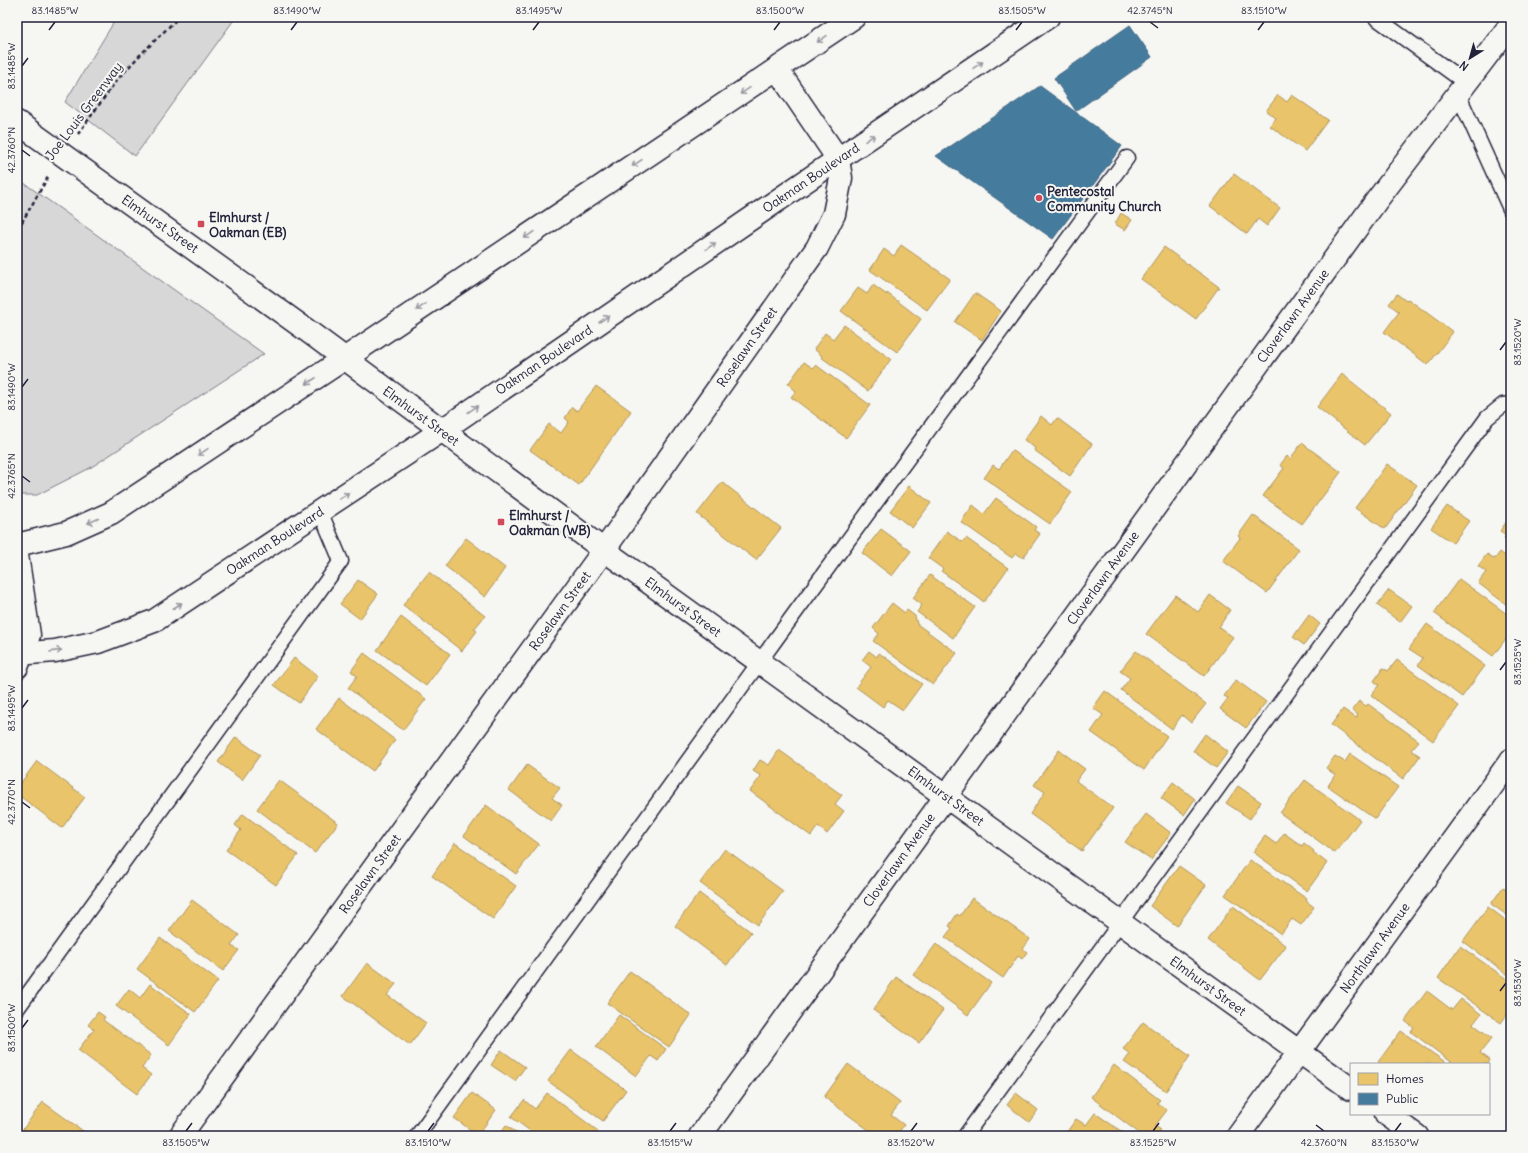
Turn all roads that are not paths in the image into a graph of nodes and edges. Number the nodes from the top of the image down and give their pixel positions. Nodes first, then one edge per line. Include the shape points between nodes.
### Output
1 (854, 17) edge
2 (1048, 17) edge
3 (1375, 17) edge
4 (1511, 24) edge
5 (777, 69) junction
6 (1462, 89) junction
7 (17, 122) edge
8 (1127, 158) dead end
9 (838, 159) junction
10 (1511, 211) edge
11 (344, 359) junction
12 (1511, 404) edge
13 (442, 431) junction
14 (320, 511) junction
15 (17, 545) edge
16 (604, 550) junction
17 (17, 556) edge
18 (19, 658) edge
19 (760, 662) junction
20 (1511, 760) edge
21 (946, 796) junction
22 (1120, 922) junction
23 (17, 1009) edge
24 (1299, 1052) junction
25 (1350, 1088) edge
26 (1387, 1115) edge
27 (180, 1136) edge
28 (417, 1136) edge
29 (700, 1136) edge
30 (965, 1136) edge
31 (1238, 1136) edge
32 (1417, 1136) edge

1 -> 5 street
9 -> 2 street, Oakman Boulevard
3 - 6 lane
4 - 6 street, Cloverlawn Avenue
5 - 9 street, Roselawn Street
5 -> 11 street
6 - 10 lane
6 - 21 street, Cloverlawn Avenue via 1372,206
7 - 11 street, Elmhurst Street
8 - 19 lane
13 -> 9 street, Oakman Boulevard
9 - 16 street, Roselawn Street via 841,178 834,214 817,248
11 - 13 street, Elmhurst Street
11 -> 15 street via 111,513 66,533
12 - 22 lane via 1503,405 1487,418
14 -> 13 street, Oakman Boulevard
13 - 16 street, Elmhurst Street
18 -> 14 street, Oakman Boulevard via 98,642 154,621
14 - 23 lane via 341,560
16 - 19 street, Elmhurst Street
16 - 27 street, Roselawn Street
17 - 18 street via 29,635
19 - 21 street, Elmhurst Street
19 - 28 lane
20 - 24 street, Northlawn Avenue
21 - 22 street, Elmhurst Street
21 - 29 street, Cloverlawn Avenue
22 - 24 street, Elmhurst Street
22 - 30 lane
24 - 25 street, Elmhurst Street
24 - 31 street, Northlawn Avenue
26 - 32 street

